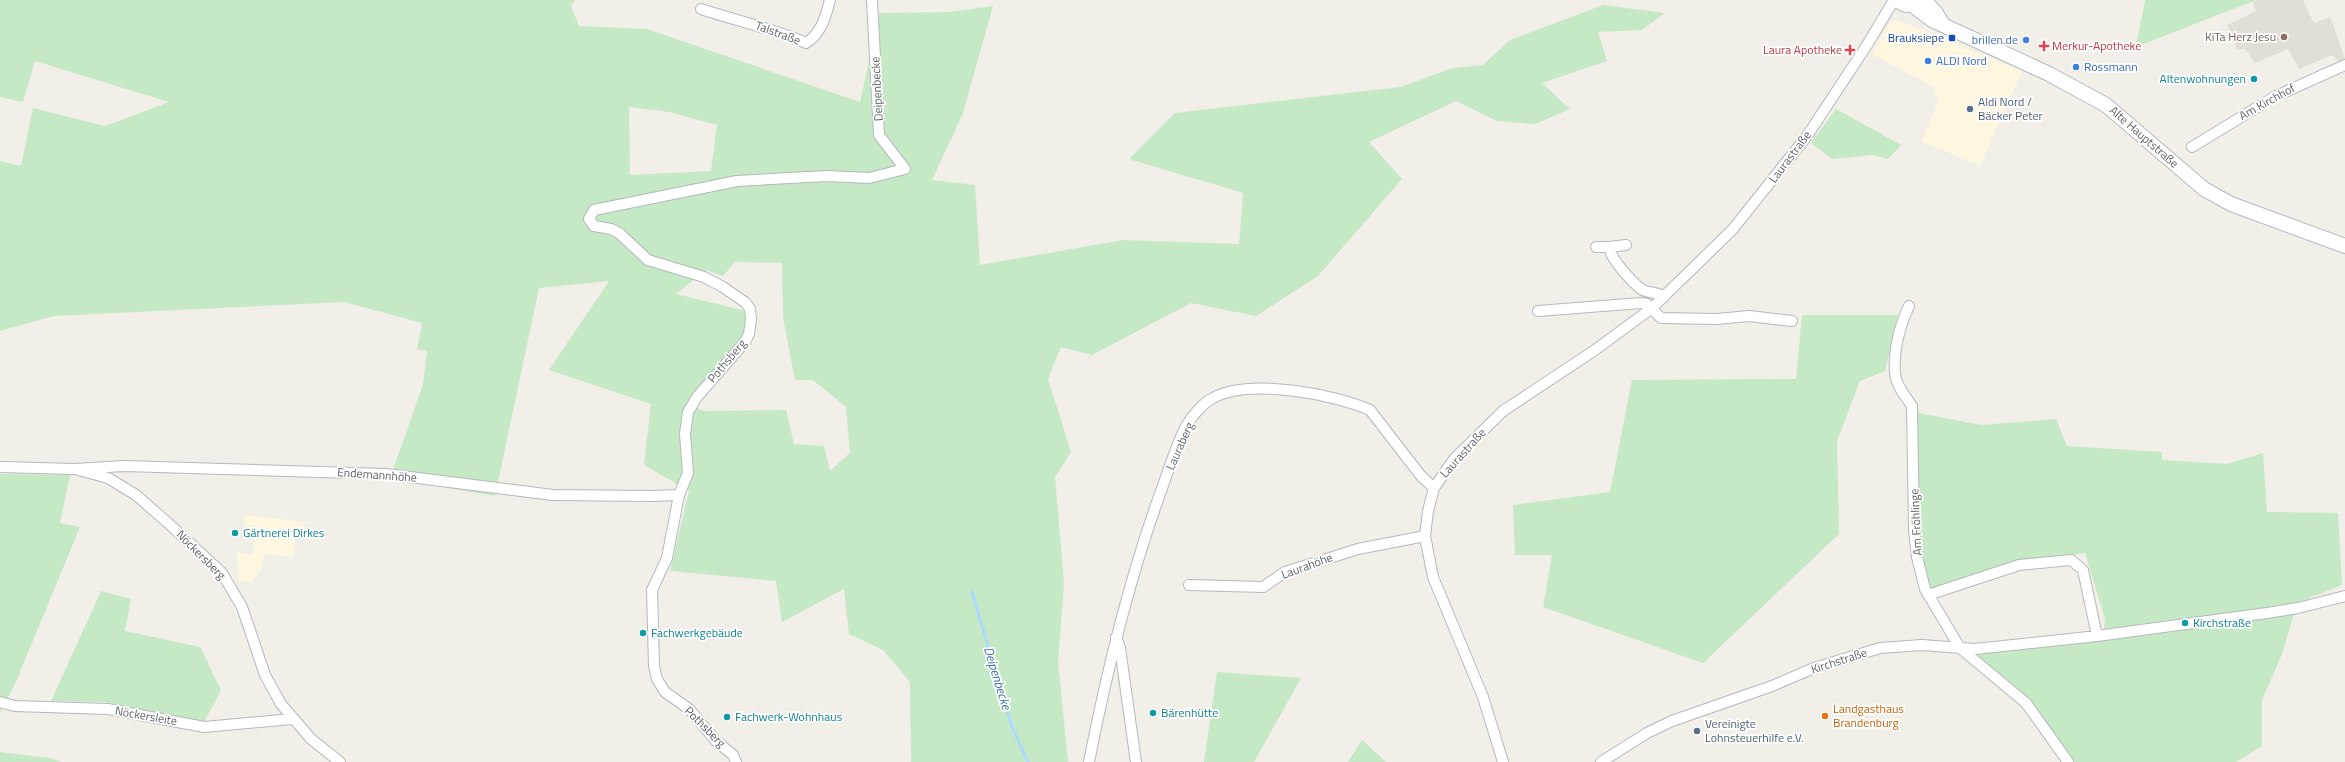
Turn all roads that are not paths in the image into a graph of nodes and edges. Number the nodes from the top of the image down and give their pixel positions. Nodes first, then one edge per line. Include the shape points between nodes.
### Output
1 (830, 0) edge
2 (872, 0) edge
3 (1895, 0) edge
4 (1918, 1) edge
5 (702, 9) dead end
6 (2345, 65) edge
7 (2192, 147) dead end
8 (905, 169) joint
9 (1609, 246) junction
10 (1626, 246) dead end
11 (2345, 246) edge
12 (1596, 247) dead end
13 (1664, 297) junction
14 (1909, 306) dead end
15 (1652, 308) junction
16 (1538, 310) dead end
17 (1792, 321) dead end
18 (0, 466) edge
19 (75, 469) junction
20 (1434, 488) junction
21 (679, 495) junction
22 (1425, 536) junction
23 (1189, 585) dead end
24 (1928, 595) junction
25 (2345, 596) edge
26 (2097, 636) junction
27 (1116, 637) junction
28 (1960, 648) junction
29 (0, 702) edge
30 (292, 719) junction
31 (340, 762) edge
32 (736, 762) edge
33 (1089, 762) edge
34 (1136, 762) edge
35 (1503, 762) edge
36 (1600, 762) edge
37 (2068, 762) edge

1 - 5 street, Talstraße via 822,26 813,39 806,43 763,26
2 - 8 street, Deipenbecke via 879,135
3 - 4 main road via 1906,5
3 - 13 street, Laurastraße via 1803,142 1750,209
4 - 11 main road, Alte Hauptstraße via 1932,20 2049,74 2106,105 2204,189 2224,200
6 - 7 street, Am Kirchhof via 2274,97
8 - 21 street, Pothsberg via 869,178 827,176 737,181 618,204 592,212 589,220 594,226 619,233 648,260 707,279 734,294 750,309 749,334 745,342 697,397 688,412 684,434 688,472
9 - 10 street
9 - 12 street
9 - 13 street via 1610,254 1642,290 1658,292
13 - 15 street, Laurastraße
14 - 24 street, Am Fröhlinge via 1903,320 1895,373 1901,390 1912,406 1914,530 1917,557
15 - 16 street via 1641,303
15 - 17 street via 1661,318 1675,320 1748,316
15 - 20 street, Laurastraße via 1595,350 1503,411 1454,459
18 - 19 street, Nöckersberg
19 - 21 street, Endemannhöhe via 124,466 386,474 553,495
19 - 30 street, Nöckersberg via 108,478 136,495 222,573 242,607 265,675
20 - 22 street, Laurastraße
20 - 27 street, Lauraberg via 1421,476 1370,410 1361,406 1280,390 1232,391 1213,398 1191,420 1180,442 1153,514
21 - 32 street, Pothsberg via 667,558 652,590 654,672 666,692 689,709 716,741 733,755
22 - 23 street, Laurahöhe via 1358,549 1285,572 1263,587
22 - 35 street, Laurastraße via 1436,588 1483,697
24 - 26 street via 2019,565 2071,560 2083,570
24 - 28 street, Am Fröhlinge
25 - 26 street, Kirchstraße via 2267,614
26 - 28 street, Kirchstraße via 1975,649
27 - 33 street, Lauraberg
27 - 34 street via 1120,648
28 - 36 street, Kirchstraße via 1922,645 1880,648 1814,668 1772,686 1672,721
28 - 37 street, Am Fröhlinge via 2026,703
29 - 30 street, Nöckersleite via 15,706 108,709 204,727
30 - 31 street, Nöckersberg via 322,749

